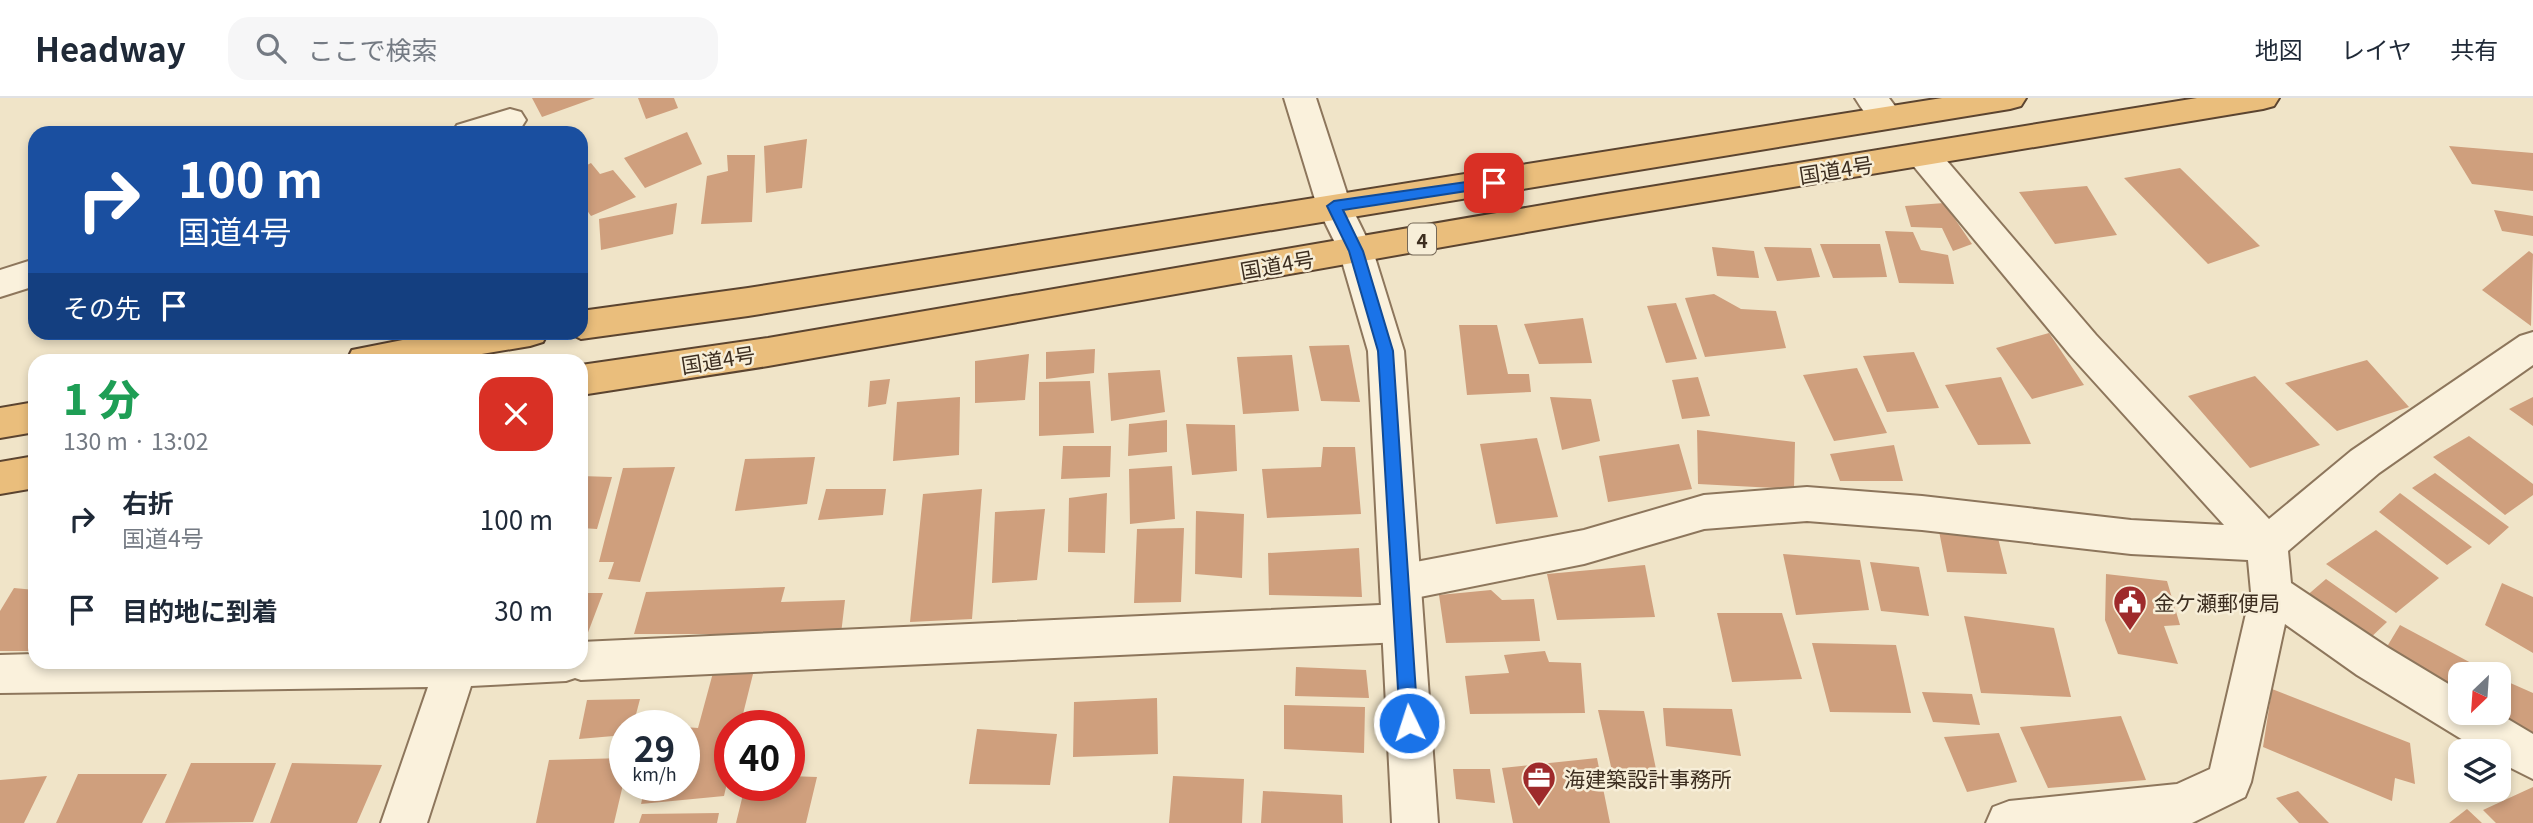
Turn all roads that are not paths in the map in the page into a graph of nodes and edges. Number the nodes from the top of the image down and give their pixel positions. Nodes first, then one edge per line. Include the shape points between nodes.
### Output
1 (1300, 98) edge
2 (2010, 98) edge
3 (2263, 98) edge
4 (1879, 108) edge
5 (509, 117) edge
6 (486, 126) edge
7 (1923, 155) junction
8 (1334, 206) junction
9 (1356, 251) junction
10 (28, 274) edge
11 (0, 284) edge
12 (588, 324) edge
13 (483, 340) edge
14 (2533, 346) edge
15 (400, 354) edge
16 (588, 379) edge
17 (28, 418) edge
18 (0, 423) edge
19 (28, 473) edge
20 (0, 478) edge
21 (2267, 544) junction
22 (2271, 592) junction
23 (1401, 603) junction
24 (588, 661) edge
25 (229, 669) edge
26 (456, 669) edge
27 (0, 674) edge
28 (2533, 758) edge
29 (404, 823) edge
30 (1415, 823) edge
31 (2009, 823) edge

1 - 8 street
2 - 4 highway, 国道4号 / 4
3 - 7 highway, 国道4号 / 4
4 - 8 highway, 国道4号 / 4 via 1494,183
5 - 6 street
7 - 9 highway, 国道4号 / 4
7 - 21 street via 2083,345
8 - 9 street
8 - 12 highway, 国道4号 / 4
9 - 16 highway, 国道4号 / 4
9 - 23 street via 1385,351
10 - 11 street
13 - 15 highway
14 - 21 street via 2365,462
17 - 18 highway
19 - 20 highway
21 - 22 street
21 - 23 street via 2131,537 1807,505 1704,512
22 - 28 street via 2372,661
22 - 31 street via 2229,782 2180,806
23 - 24 street
23 - 30 street
25 - 27 street
26 - 29 street

